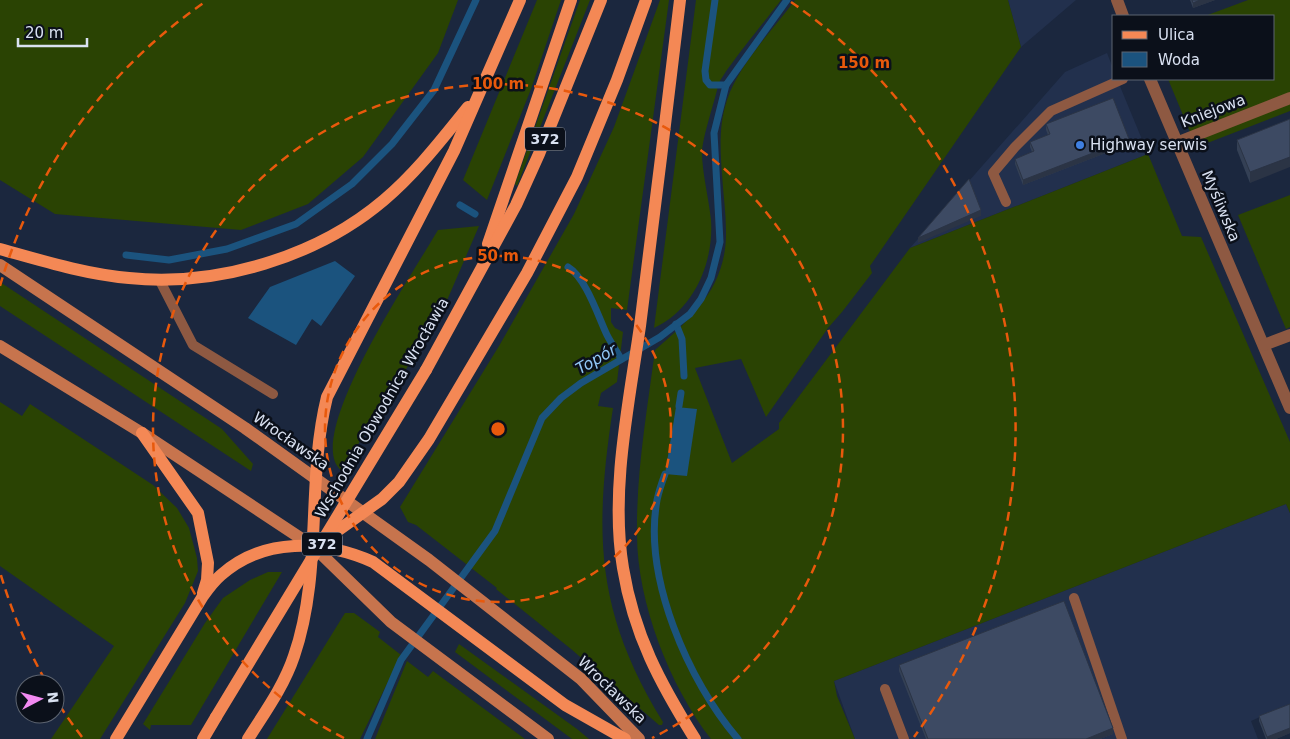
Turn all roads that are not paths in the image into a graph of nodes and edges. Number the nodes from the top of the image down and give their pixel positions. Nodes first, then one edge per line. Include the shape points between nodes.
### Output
1 (520, 0) edge
2 (571, 0) edge
3 (601, 0) edge
4 (646, 0) edge
5 (680, 0) edge
6 (1116, 0) edge
7 (1123, 15) edge
8 (1120, 80) edge
9 (1150, 80) edge
10 (478, 96) junction
11 (1290, 98) edge
12 (1176, 143) junction
13 (1006, 202) dead end
14 (0, 249) edge
15 (0, 265) edge
16 (478, 272) junction
17 (159, 279) junction
18 (1290, 335) edge
19 (0, 346) edge
20 (1264, 346) junction
21 (273, 394) dead end
22 (1290, 408) edge
23 (142, 433) junction
24 (316, 478) junction
25 (364, 512) junction
26 (314, 547) junction
27 (203, 596) junction
28 (1074, 598) dead end
29 (885, 689) dead end
30 (116, 739) edge
31 (203, 739) edge
32 (248, 739) edge
33 (548, 739) edge
34 (624, 739) edge
35 (639, 739) edge
36 (695, 739) edge
37 (904, 739) edge
38 (1122, 739) edge

1 - 10 main road
2 - 16 main road, Wschodnia Obwodnica Wrocławia / 372
3 - 16 main road, Wschodnia Obwodnica Wrocławia / 372 via 516,205
4 - 25 main road via 596,134 527,273 409,468 388,494
5 - 36 main road via 628,413 619,540 628,594 646,654
6 - 7 street
8 - 13 lane via 1051,111 1015,147 993,173
9 - 12 street, Myśliwska
10 - 17 main road via 410,177 347,227 270,262 192,278
10 - 24 main road via 419,221 327,397
11 - 12 street, Kniejowa
12 - 20 street, Myśliwska
14 - 17 main road via 90,273
15 - 24 main road, Wrocławska
16 - 31 main road, Wschodnia Obwodnica Wrocławia / 372, bridge via 426,370
17 - 21 lane via 193,345
18 - 20 street
19 - 23 main road
20 - 22 street, Myśliwska
23 - 26 main road
23 - 27 main road via 198,513 208,563
24 - 25 main road, Wrocławska
24 - 26 main road
25 - 26 main road
25 - 35 main road, Wrocławska via 486,602 581,679
26 - 27 main road via 294,545 260,553 220,575
26 - 32 main road via 308,596 294,656 281,685
26 - 33 main road via 390,622
26 - 34 main road via 348,551 365,558 465,628 564,704
27 - 30 main road
28 - 38 lane
29 - 37 lane

